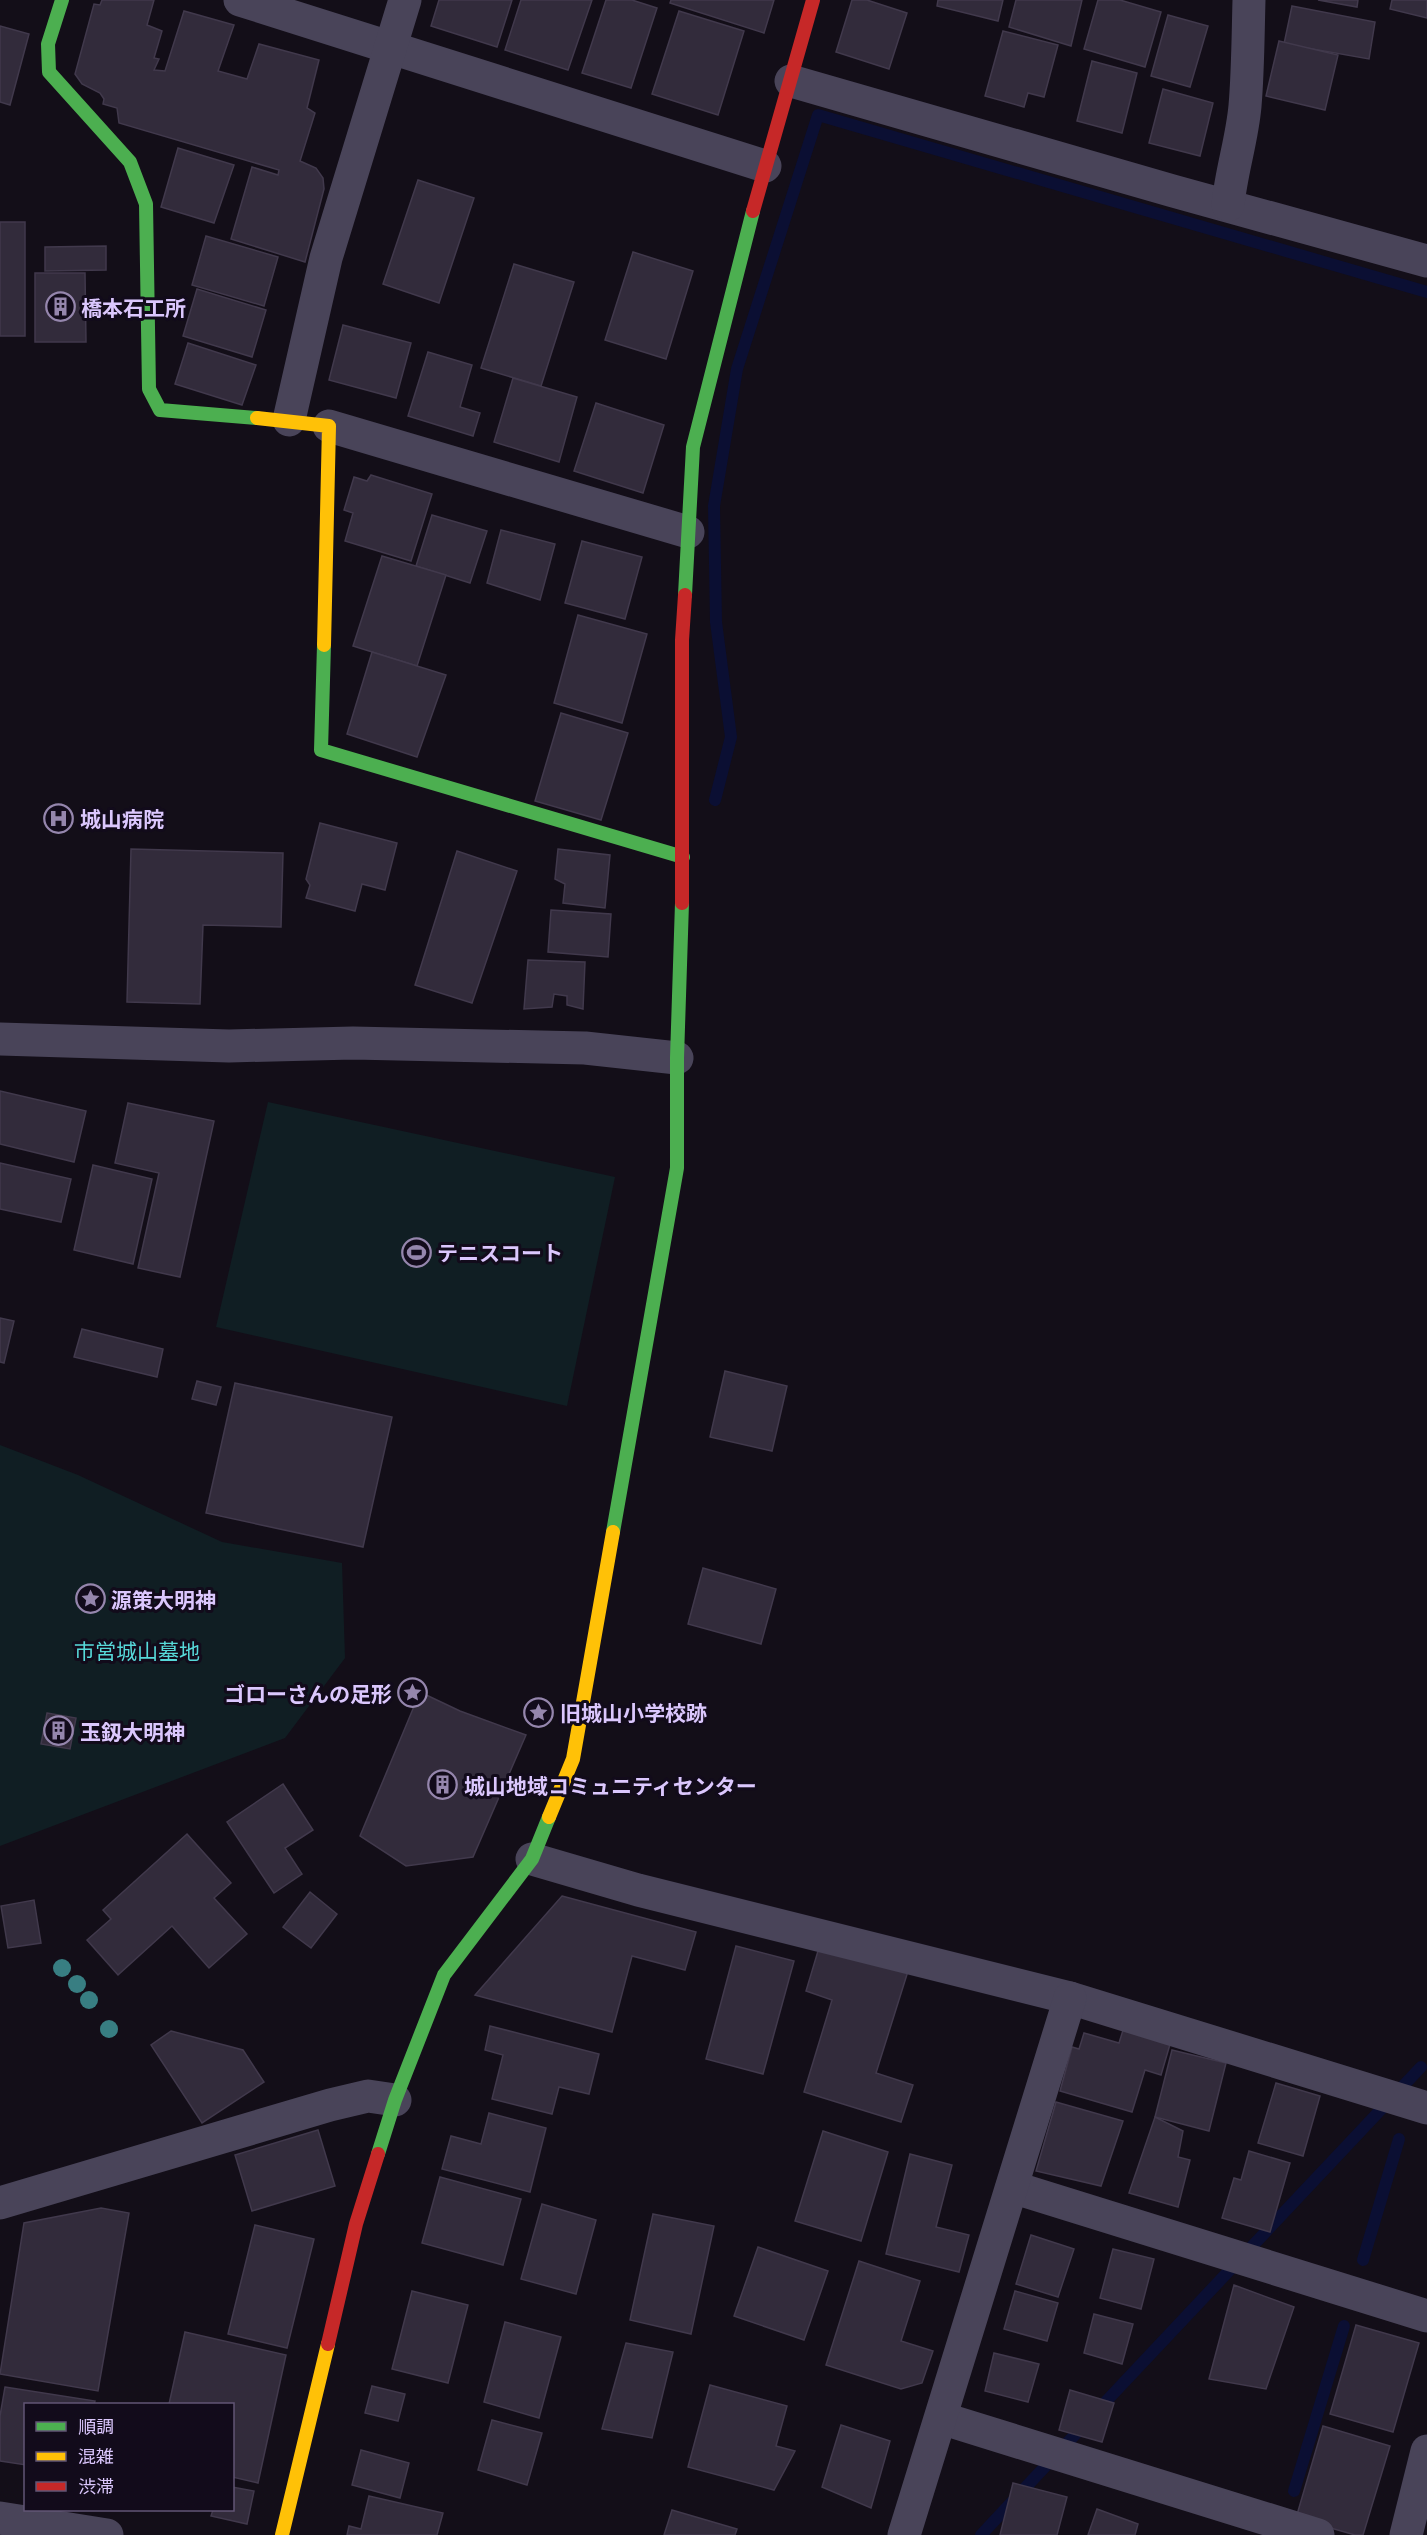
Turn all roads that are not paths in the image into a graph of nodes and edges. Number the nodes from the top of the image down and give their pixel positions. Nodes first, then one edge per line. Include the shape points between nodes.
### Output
1 (62, 0) edge
2 (240, 0) edge
3 (405, 0) edge
4 (813, 0) edge
5 (1249, 0) edge
6 (391, 47) junction
7 (791, 81) junction
8 (765, 166) junction
9 (1228, 205) junction
10 (1427, 261) edge
11 (289, 420) junction
12 (329, 426) junction
13 (688, 532) junction
14 (683, 857) junction
15 (0, 1039) edge
16 (676, 1058) junction
17 (532, 1859) junction
18 (1071, 1998) junction
19 (395, 2100) junction
20 (1427, 2108) edge
21 (1012, 2187) junction
22 (0, 2203) edge
23 (1427, 2316) edge
24 (941, 2418) junction
25 (1427, 2451) edge
26 (0, 2518) edge
27 (107, 2535) edge
28 (282, 2535) edge
29 (904, 2535) edge
30 (1318, 2535) edge
31 (1406, 2535) edge

1 - 11 street via 48,44 49,72 130,162 146,204 149,389 160,410
2 - 6 street
3 - 6 street
4 - 7 street
5 - 9 street via 1245,106
6 - 8 street
6 - 11 street via 326,258
7 - 8 street
7 - 9 street
8 - 13 street via 693,447
9 - 10 street
11 - 12 street
12 - 13 street
12 - 14 street via 321,750
13 - 14 street via 682,640
14 - 16 street
15 - 16 street via 229,1046 353,1043 585,1048
16 - 17 street via 677,1168 573,1758
17 - 18 street via 638,1890
17 - 19 street via 444,1975
18 - 20 street
18 - 21 street
19 - 22 street via 368,2096 330,2105
19 - 28 street via 356,2224
21 - 23 street
21 - 24 street
24 - 29 street
24 - 30 street
25 - 31 street
26 - 27 street

